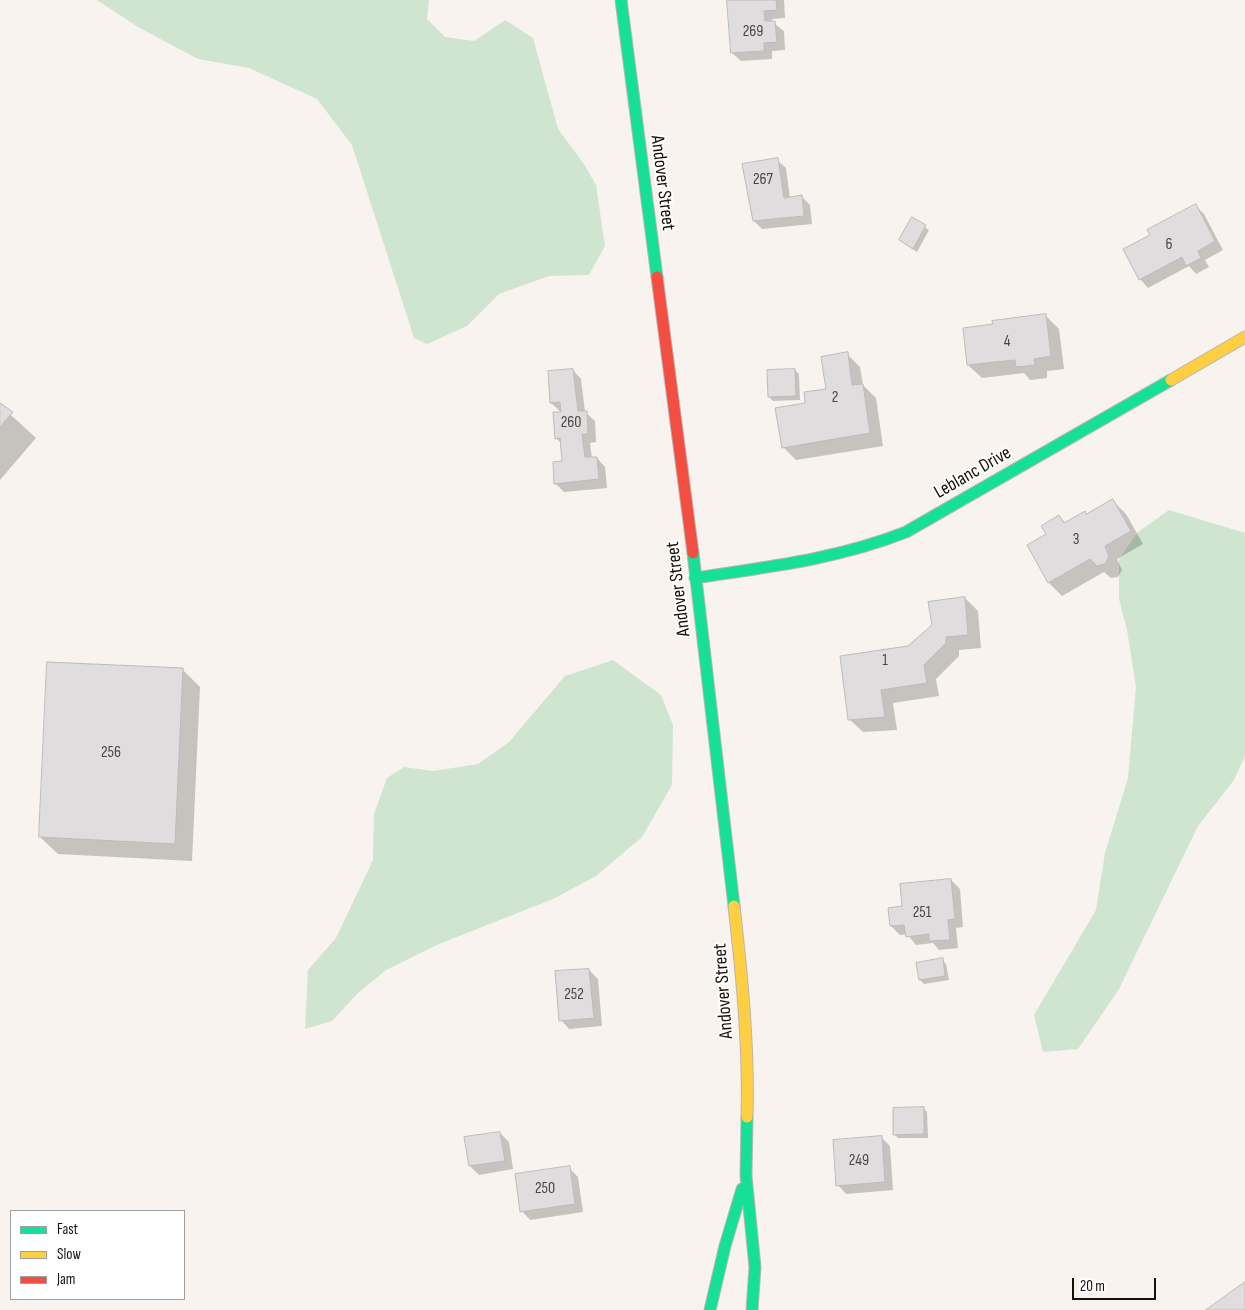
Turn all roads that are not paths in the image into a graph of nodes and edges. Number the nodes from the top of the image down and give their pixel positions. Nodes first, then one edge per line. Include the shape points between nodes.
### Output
1 (621, 0) edge
2 (1245, 337) edge
3 (696, 578) junction
4 (746, 1176) junction
5 (710, 1310) edge
6 (752, 1310) edge

1 - 3 main road, Andover Street
2 - 3 main road, Leblanc Drive via 906,532 875,546 840,555
3 - 4 main road, Andover Street via 742,973 748,1080
4 - 5 main road, Andover Street
4 - 6 main road, Andover Street via 755,1268

